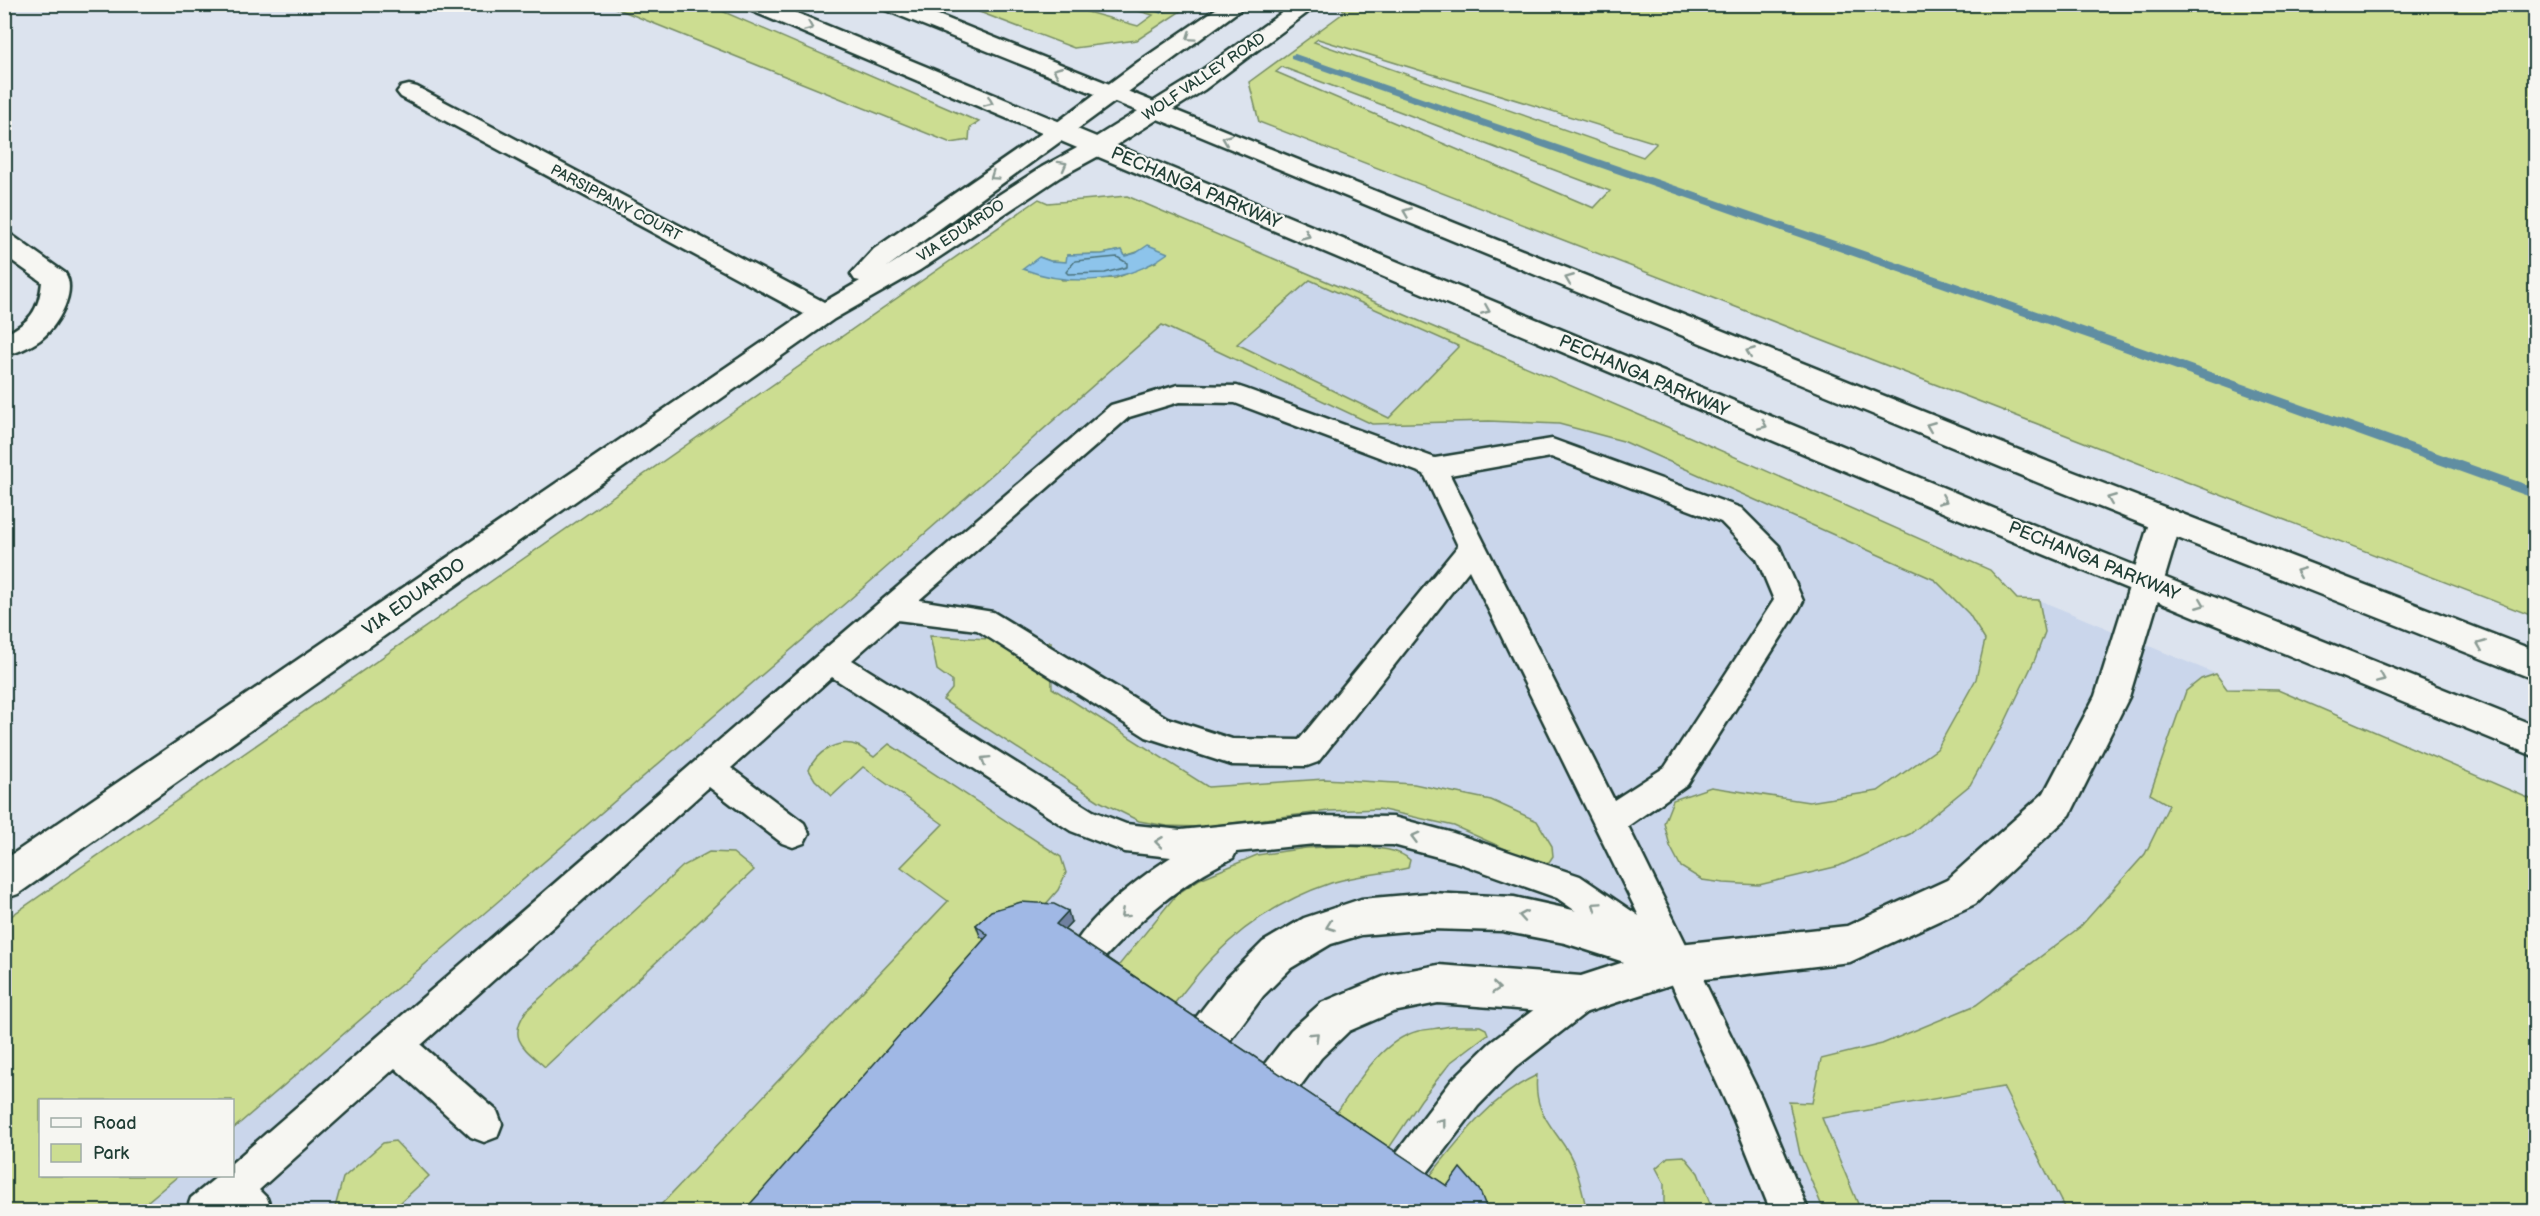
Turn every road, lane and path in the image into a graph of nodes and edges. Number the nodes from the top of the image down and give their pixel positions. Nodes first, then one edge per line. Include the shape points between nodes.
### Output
1 (755, 4) edge
2 (891, 4) edge
3 (1238, 4) edge
4 (1309, 4) edge
5 (409, 92) dead end
6 (1111, 94) junction
7 (1156, 112) junction
8 (1060, 131) junction
9 (1098, 147) junction
10 (4, 242) edge
11 (824, 312) junction
12 (4, 347) edge
13 (1434, 468) junction
14 (2166, 520) junction
15 (1472, 547) junction
16 (2147, 583) junction
17 (891, 608) junction
18 (830, 661) junction
19 (2535, 666) edge
20 (2535, 742) edge
21 (709, 769) junction
22 (1608, 822) junction
23 (793, 833) dead end
24 (1243, 840) junction
25 (4, 882) edge
26 (1087, 953) edge
27 (1679, 963) junction
28 (1581, 995) junction
29 (1209, 1034) edge
30 (395, 1045) junction
31 (1278, 1081) edge
32 (484, 1124) dead end
33 (1407, 1169) edge
34 (230, 1204) edge
35 (1790, 1212) edge

1 -> 8 main road, PECHANGA PARKWAY
6 -> 2 main road
3 -> 6 main road
4 - 7 main road, WOLF VALLEY ROAD
5 - 11 main road, PARSIPPANY COURT
6 - 7 main road
6 - 8 main road
7 - 9 main road, WOLF VALLEY ROAD
14 -> 7 main road
8 - 9 main road, PECHANGA PARKWAY
8 -> 11 main road, VIA EDUARDO via 883,255
11 -> 9 main road, VIA EDUARDO via 911,264 1051,172
9 -> 16 main road, PECHANGA PARKWAY
10 - 12 main road via 56,279 53,305 31,333
11 - 25 main road, VIA EDUARDO
13 - 15 lane
13 - 17 lane via 1237,395 1178,393 1120,411
13 - 22 lane via 1552,448 1731,515 1769,553 1789,601 1676,776
14 - 16 main road
19 -> 14 main road
15 - 17 lane via 1307,753 1232,752 1157,728 983,620
15 - 22 lane
16 -> 20 main road, PECHANGA PARKWAY
16 - 27 main road via 2112,697 2057,804 1961,892 1850,944
17 - 18 lane
18 - 21 lane
24 -> 18 lane via 1181,844 1148,841 1125,838 1082,820
21 - 23 lane
21 - 30 lane
22 - 27 lane
24 -> 26 lane via 1171,873 1120,916
27 -> 24 lane via 1568,887 1453,847 1393,831 1315,830
27 - 28 main road
27 -> 29 main road via 1549,921 1494,911 1394,911 1357,917 1317,931 1279,954 1252,977
27 - 35 lane via 1748,1110
31 -> 28 main road via 1306,1044 1335,1017 1390,993 1438,984
33 -> 28 lane via 1465,1093 1503,1054
30 - 32 lane
30 - 34 lane

